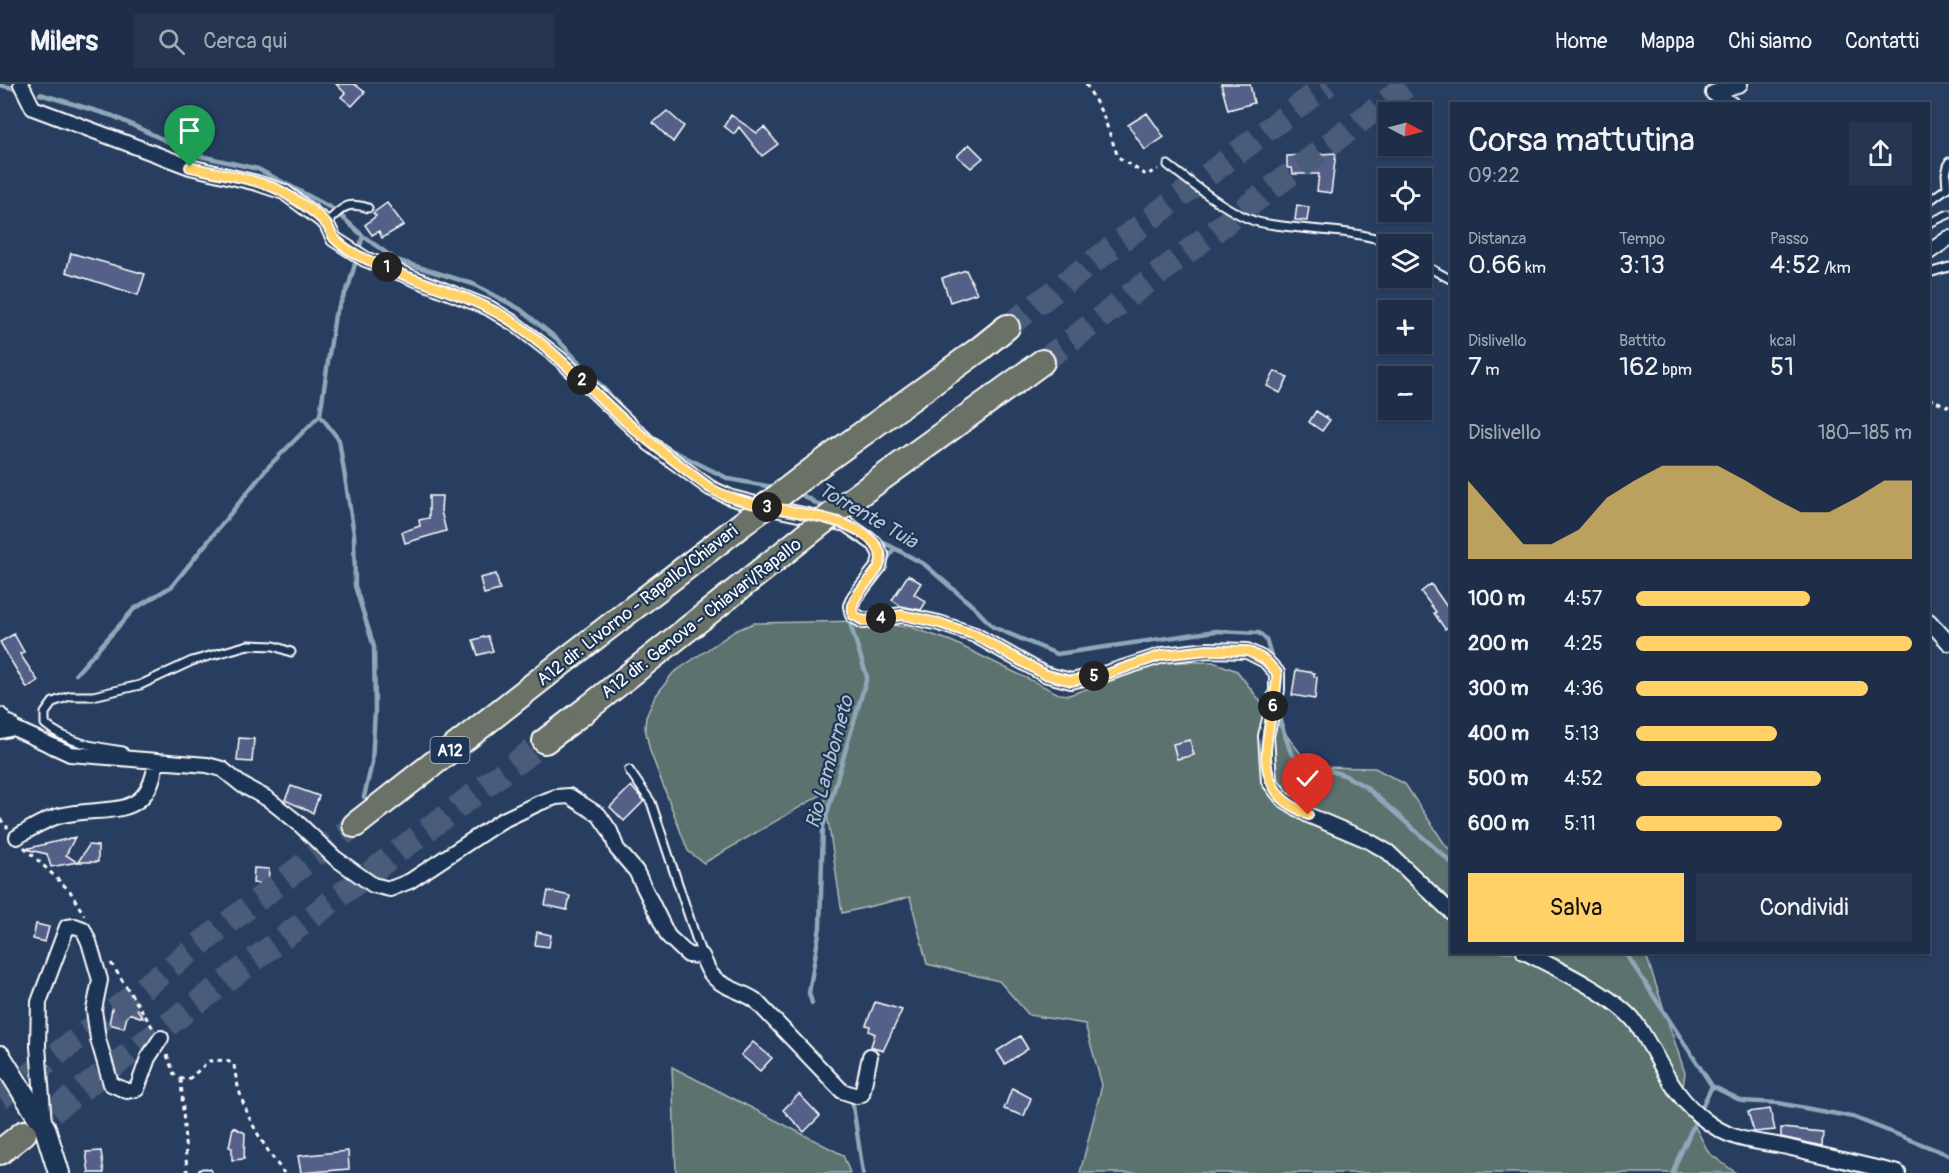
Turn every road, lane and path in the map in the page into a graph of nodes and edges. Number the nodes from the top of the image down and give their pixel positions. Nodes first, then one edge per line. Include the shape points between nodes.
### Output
1 (21, 84) edge
2 (1086, 84) edge
3 (1740, 84) edge
4 (1728, 102) edge
5 (1949, 162) edge
6 (1168, 165) joint
7 (1930, 200) edge
8 (368, 208) dead end
9 (1949, 214) edge
10 (326, 223) junction
11 (1930, 223) edge
12 (1949, 238) edge
13 (1378, 240) edge
14 (1930, 251) edge
15 (1949, 267) edge
16 (1432, 269) edge
17 (1930, 273) edge
18 (1450, 279) edge
19 (1007, 327) tunnel mouth
20 (1042, 362) tunnel mouth
21 (1930, 398) edge
22 (1949, 407) edge
23 (1930, 622) edge
24 (1949, 643) edge
25 (291, 652) dead end
26 (3, 723) edge
27 (545, 741) tunnel mouth
28 (128, 759) junction
29 (156, 761) junction
30 (629, 770) dead end
31 (0, 819) edge
32 (355, 825) tunnel mouth
33 (17, 837) junction
34 (1450, 911) edge
35 (85, 917) dead end
36 (1528, 954) edge
37 (702, 956) junction
38 (109, 960) dead end
39 (161, 1038) junction
40 (0, 1056) edge
41 (870, 1056) dead end
42 (181, 1079) junction
43 (34, 1131) junction
44 (0, 1152) edge
45 (59, 1173) edge
46 (187, 1173) edge
47 (284, 1173) edge
48 (1898, 1173) edge

1 - 10 street via 33,108 190,167 284,192
2 - 6 path via 1118,157 1146,175
3 - 4 street via 1713,93
5 - 7 lane via 1947,188
6 - 13 lane via 1224,205 1256,221
8 - 10 lane via 347,204
9 - 11 lane
10 - 34 street via 334,239 365,259 489,308 515,324 560,359 649,443 710,488 743,501 846,524 875,544 881,555 879,566 851,606 853,615 864,621 902,615 939,623 975,635 1044,674 1071,681 1107,674 1162,655 1208,650 1248,651 1265,660 1277,673 1266,736 1269,781 1282,800 1388,852
12 - 14 street
15 - 17 lane
16 - 18 lane
19 - 32 highway, A12 dir. Livorno - Rapallo/Chiavari / A12, bridge via 815,468
20 - 27 highway, A12 dir. Genova - Chiavari/Rapallo, bridge via 839,509
21 - 22 path
23 - 24 street
25 - 28 lane via 274,646 248,645 192,661 140,685 93,696 70,696 53,702 45,713 45,724 55,732 90,746 123,751
26 - 28 street via 70,754
28 - 29 street
29 - 33 street via 154,778 133,806 57,816
29 - 37 street via 222,769 268,799 335,858 373,885 390,889 501,821 539,803 569,796 599,815 617,849 636,871 668,936 688,955
30 - 37 lane via 651,802
31 - 33 path
33 - 35 path via 70,891
36 - 48 street via 1608,999 1637,1025 1681,1100 1708,1123 1741,1141 1783,1146
37 - 41 street via 711,975 755,1000 842,1090 856,1096 862,1094
38 - 39 path
39 - 42 path via 174,1074
39 - 43 street via 148,1058 137,1089 127,1091 111,1084 94,1010 100,980 83,929 67,927 39,1002
40 - 43 street
42 - 46 path
42 - 47 path via 190,1078 209,1061 226,1060 234,1065 243,1105 262,1144
43 - 44 highway
43 - 45 street

